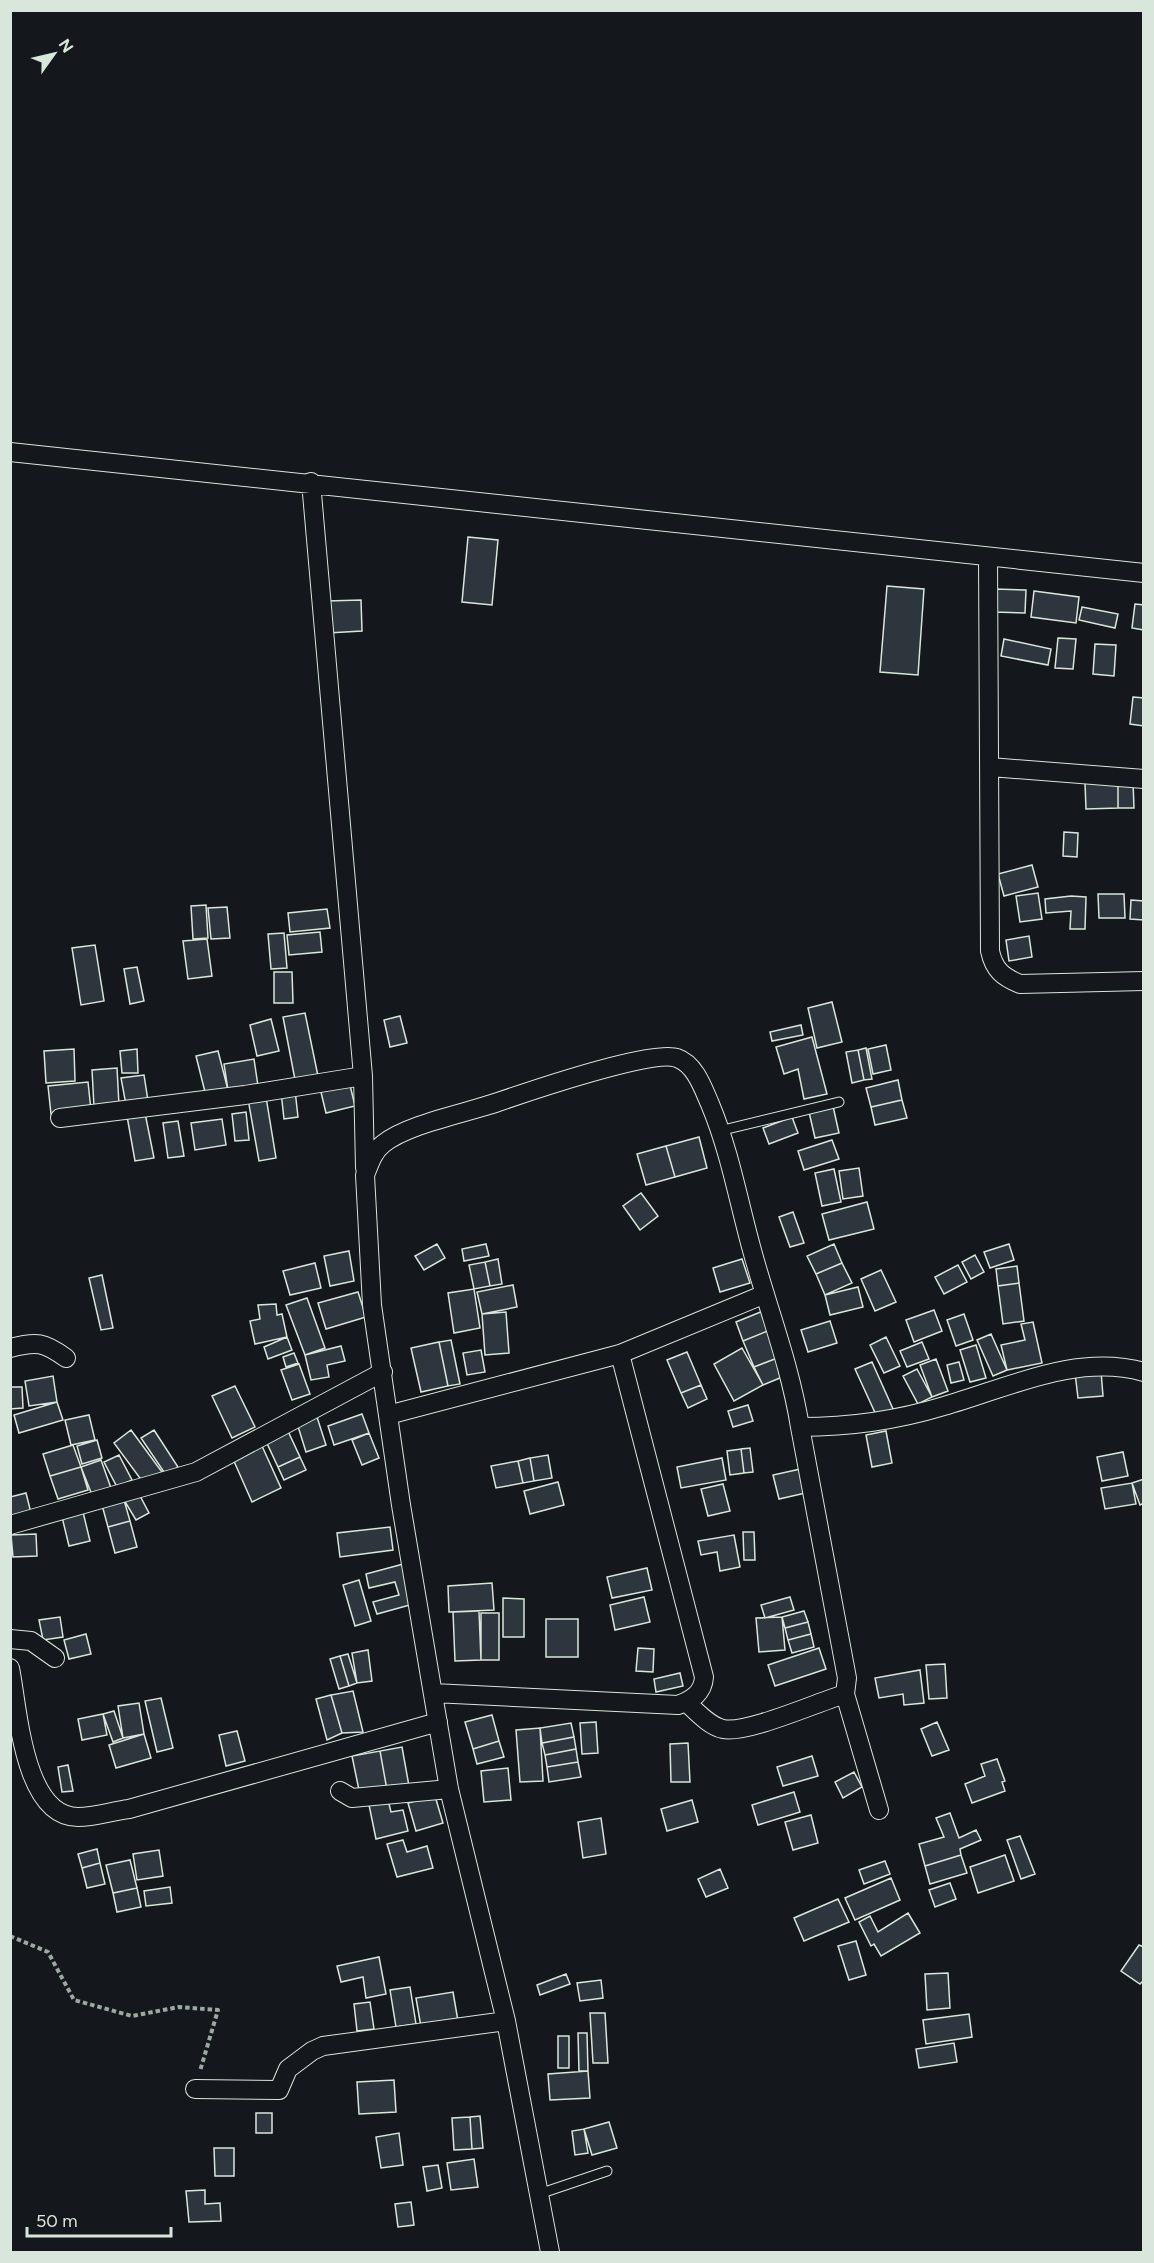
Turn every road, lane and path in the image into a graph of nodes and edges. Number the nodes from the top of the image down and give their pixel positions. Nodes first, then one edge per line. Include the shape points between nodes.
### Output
1 (10, 452) edge
2 (311, 482) junction
3 (988, 557) junction
4 (1143, 573) edge
5 (990, 767) junction
6 (1143, 779) edge
7 (1143, 981) edge
8 (363, 1076) junction
9 (839, 1101) dead end
10 (60, 1118) dead end
11 (719, 1131) junction
12 (365, 1175) junction
13 (765, 1294) junction
14 (10, 1348) edge
15 (620, 1354) junction
16 (66, 1358) dead end
17 (383, 1372) junction
18 (1143, 1372) edge
19 (388, 1415) junction
20 (800, 1427) junction
21 (10, 1525) edge
22 (10, 1639) edge
23 (55, 1658) dead end
24 (10, 1668) edge
25 (433, 1693) junction
26 (845, 1694) junction
27 (686, 1702) junction
28 (438, 1722) junction
29 (449, 1789) junction
30 (340, 1791) dead end
31 (879, 1810) dead end
32 (10, 1936) edge
33 (506, 2021) junction
34 (195, 2089) joint
35 (608, 2171) dead end
36 (539, 2194) junction
37 (550, 2253) edge

1 - 2 street
2 - 3 street
2 - 8 street
3 - 4 street
3 - 5 street
5 - 6 street
5 - 7 street via 990,951 998,971 1020,984
8 - 10 street
8 - 12 street
9 - 11 lane
11 - 12 street via 711,1106 689,1065 665,1056 543,1087 410,1129 382,1145
11 - 13 street
12 - 17 street via 372,1305
13 - 15 street
13 - 20 street via 785,1354
14 - 16 street via 31,1342 49,1346
15 - 19 street
15 - 27 street via 704,1677 699,1692
17 - 19 street
17 - 21 street via 196,1472
18 - 20 street via 1111,1366 1079,1369 1023,1380 943,1407 876,1421
19 - 25 street
20 - 26 street via 848,1678
22 - 23 street via 31,1641
24 - 28 street via 32,1778 45,1801 77,1817 129,1809
25 - 27 street
25 - 28 street
26 - 27 street via 733,1729 723,1729 706,1720
26 - 31 street
28 - 29 street
29 - 30 street via 352,1798
29 - 33 street
32 - 34 path via 48,1952 74,2000 132,2016 179,2007 218,2010
33 - 34 street via 323,2046 288,2069 279,2090
33 - 36 street
35 - 36 lane
36 - 37 street

